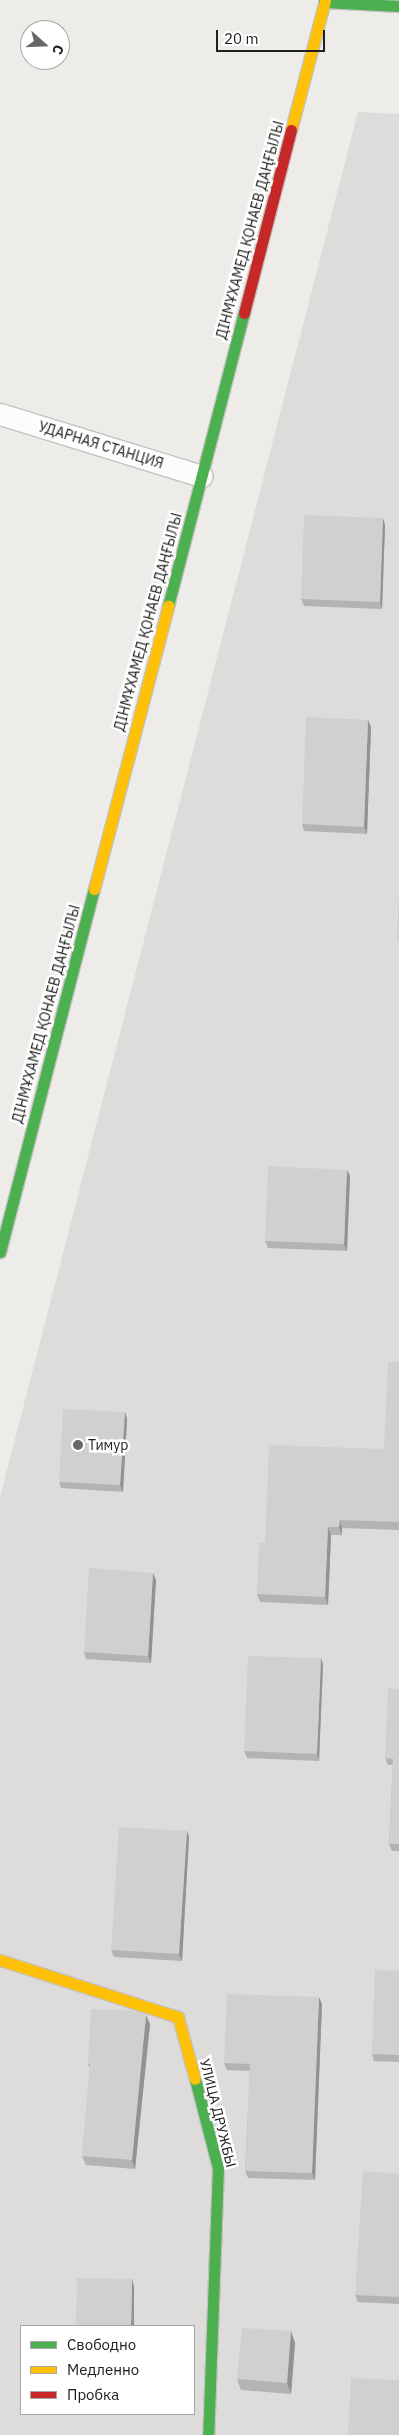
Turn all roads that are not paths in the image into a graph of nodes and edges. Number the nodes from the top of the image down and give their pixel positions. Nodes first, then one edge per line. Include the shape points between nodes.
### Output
1 (325, 1) edge
2 (399, 6) edge
3 (0, 414) edge
4 (202, 476) junction
5 (0, 1252) edge
6 (0, 1960) edge
7 (208, 2435) edge

1 - 2 street
1 - 4 street, ДІНМҰХАМЕД ҚОНАЕВ ДАҢҒЫЛЫ
3 - 4 lane, УДАРНАЯ СТАНЦИЯ
4 - 5 street, ДІНМҰХАМЕД ҚОНАЕВ ДАҢҒЫЛЫ
6 - 7 street, УЛИЦА ДРУЖБЫ via 178,2017 218,2168

